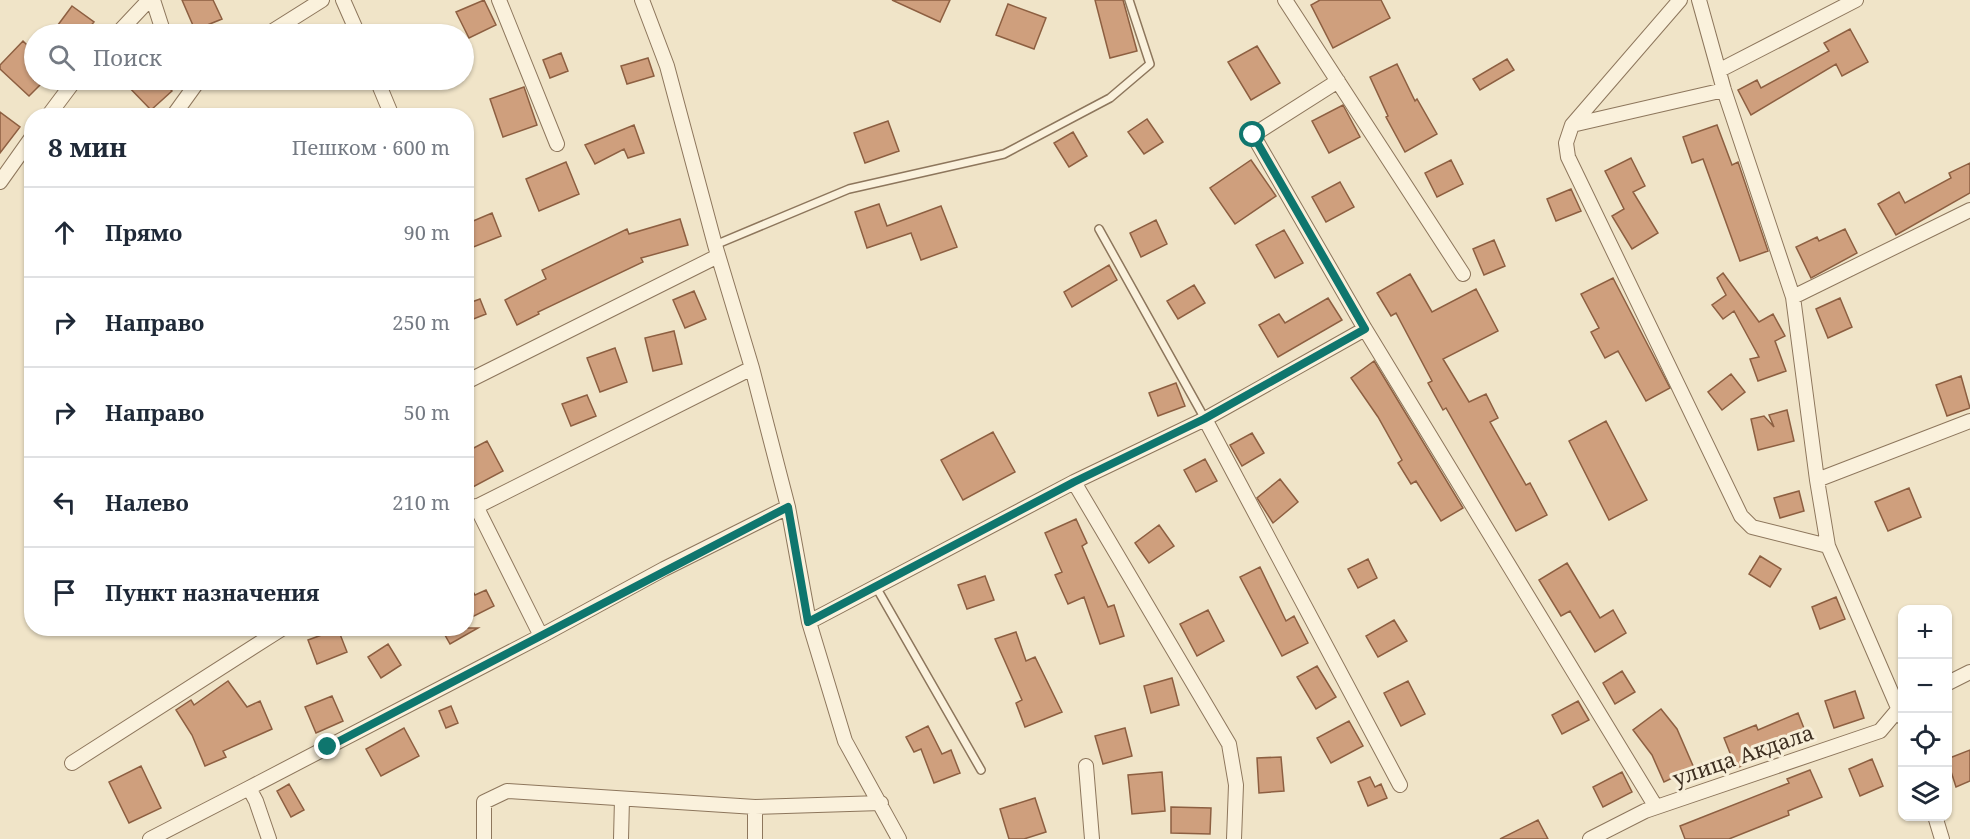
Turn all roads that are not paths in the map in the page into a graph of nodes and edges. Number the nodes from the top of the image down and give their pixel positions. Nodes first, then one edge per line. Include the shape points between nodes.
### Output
1 (149, 0) edge
2 (153, 0) edge
3 (343, 0) edge
4 (499, 0) edge
5 (642, 0) edge
6 (1129, 0) edge
7 (1285, 0) edge
8 (1680, 0) edge
9 (1699, 0) edge
10 (1856, 0) edge
11 (321, 1) edge
12 (126, 24) edge
13 (161, 24) edge
14 (284, 24) edge
15 (354, 24) edge
16 (1720, 70) junction
17 (1338, 81) junction
18 (68, 90) edge
19 (192, 90) edge
20 (381, 90) edge
21 (1724, 90) junction
22 (54, 108) edge
23 (179, 108) edge
24 (389, 108) edge
25 (1572, 125) junction
26 (557, 144) dead end
27 (24, 148) edge
28 (0, 182) edge
29 (1970, 210) edge
30 (1099, 229) dead end
31 (716, 251) junction
32 (1463, 274) dead end
33 (1793, 297) junction
34 (1365, 329) junction
35 (752, 368) junction
36 (474, 378) edge
37 (1204, 419) junction
38 (1970, 421) edge
39 (1816, 480) junction
40 (1074, 482) junction
41 (474, 507) edge
42 (788, 507) junction
43 (474, 514) edge
44 (1828, 546) junction
45 (876, 586) junction
46 (808, 622) junction
47 (270, 636) edge
48 (541, 636) junction
49 (1970, 672) edge
50 (1952, 681) edge
51 (1898, 703) edge
52 (1898, 713) edge
53 (72, 763) dead end
54 (1086, 766) dead end
55 (981, 770) dead end
56 (1400, 785) dead end
57 (249, 788) junction
58 (622, 799) junction
59 (881, 803) junction
60 (755, 807) junction
61 (1656, 807) junction
62 (1937, 821) edge
63 (150, 839) edge
64 (269, 839) edge
65 (484, 839) edge
66 (621, 839) edge
67 (755, 839) edge
68 (899, 839) edge
69 (1092, 839) edge
70 (1234, 839) edge
71 (1590, 839) edge
72 (1942, 839) edge

1 - 12 street
2 - 13 street
3 - 15 street
4 - 26 street
5 - 31 street via 667,66
6 - 31 lane via 1150,64 1110,98 1004,154 849,189
7 - 17 street
8 - 25 street
9 - 16 street
10 - 16 street
11 - 14 street
16 - 21 street
17 - 32 street
17 - 34 street via 1253,135
18 - 22 street
19 - 23 street
20 - 24 street
21 - 25 street
21 - 33 street
25 - 44 street via 1566,142 1568,157 1741,516 1752,527
27 - 28 street
29 - 33 street
30 - 37 lane
31 - 35 street
31 - 36 street
33 - 39 street
34 - 37 street
34 - 61 street
35 - 41 street
35 - 42 street
37 - 40 street
37 - 56 street
38 - 39 street
39 - 44 street
40 - 45 street
40 - 70 street via 1229,744 1236,785
42 - 46 street
42 - 48 street
43 - 48 street
44 - 51 street
45 - 46 street
45 - 55 lane
46 - 59 street via 844,741
47 - 53 street
48 - 57 street
49 - 50 street
52 - 61 street, улица Акдала via 1880,731
54 - 69 street
57 - 63 street
57 - 64 street
58 - 60 street
58 - 65 street via 507,791 484,802
58 - 66 street
59 - 60 street
59 - 68 street
60 - 67 street
61 - 71 street, улица Акдала
62 - 72 street

